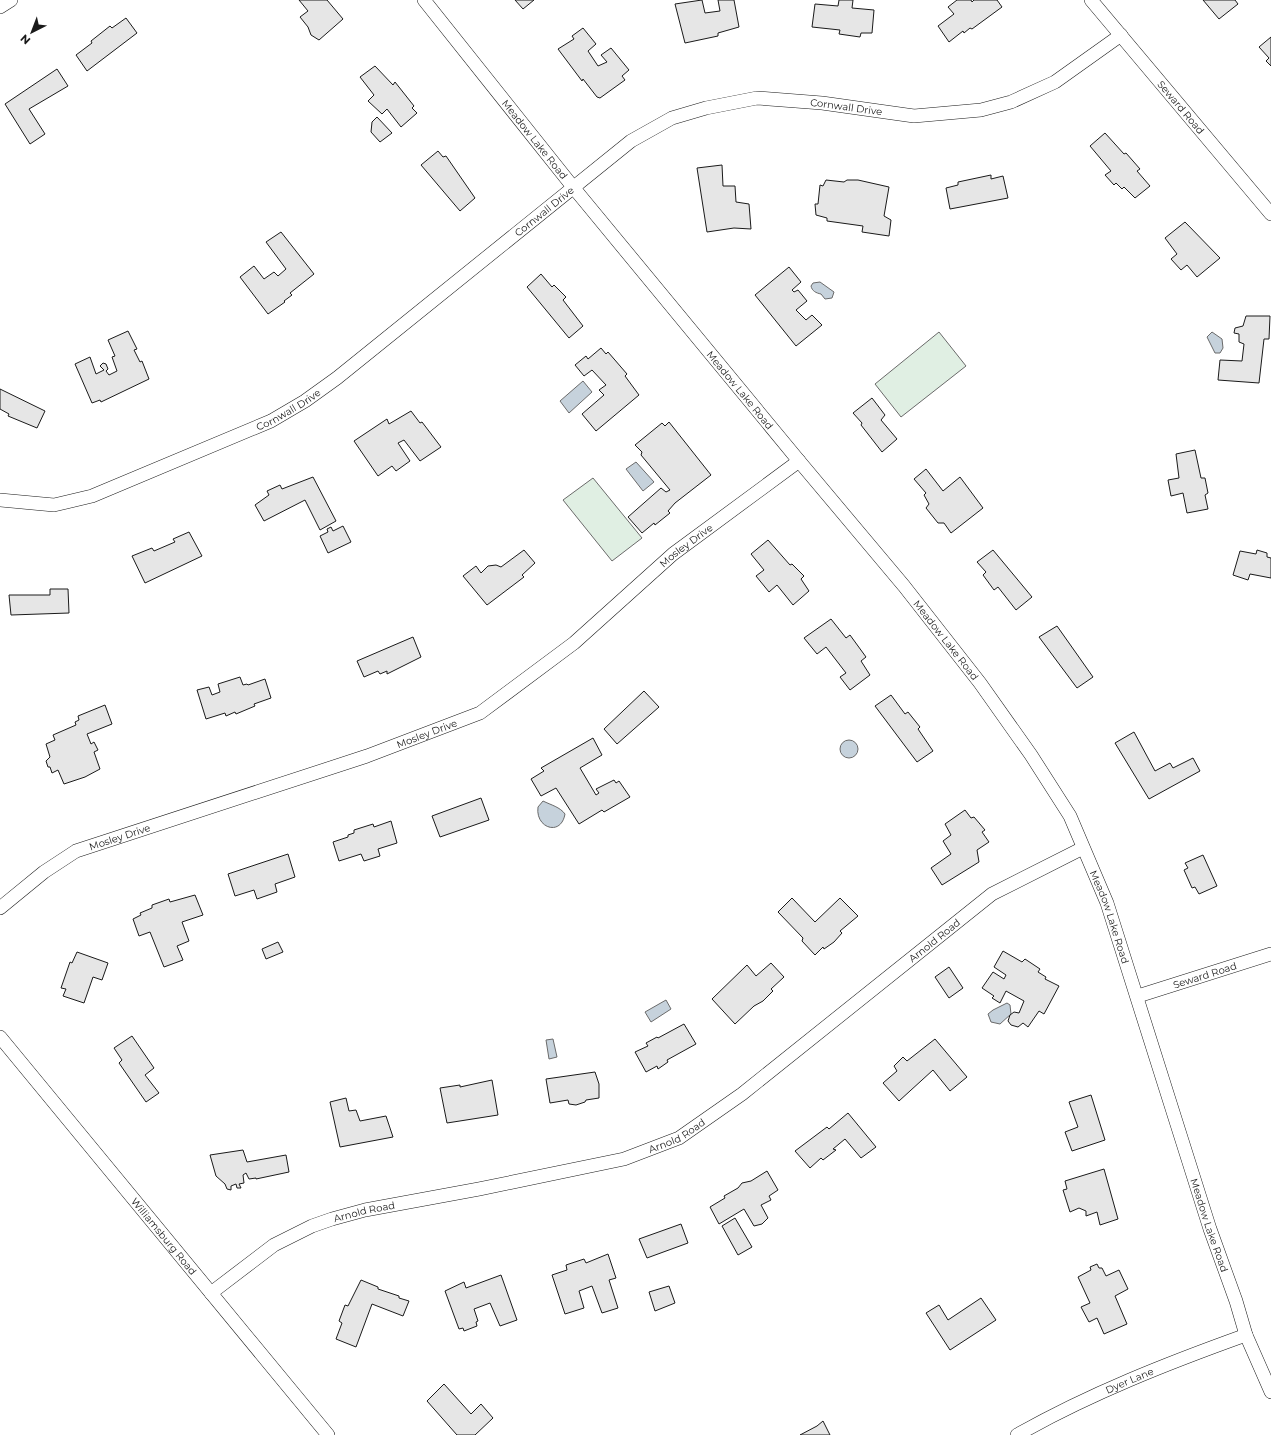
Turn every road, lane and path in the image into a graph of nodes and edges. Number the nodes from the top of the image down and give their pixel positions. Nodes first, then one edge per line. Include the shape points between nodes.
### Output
1 (11, 0) edge
2 (424, 0) edge
3 (1091, 0) edge
4 (0, 7) edge
5 (1121, 35) junction
6 (573, 187) junction
7 (1271, 214) edge
8 (799, 461) junction
9 (0, 500) edge
10 (1083, 848) junction
11 (0, 908) edge
12 (1271, 954) edge
13 (1138, 996) junction
14 (0, 1037) edge
15 (211, 1293) junction
16 (1246, 1335) junction
17 (1271, 1392) edge
18 (328, 1435) edge
19 (1017, 1435) edge

1 - 4 street
2 - 6 street, Meadow Lake Road
3 - 5 street, Seward Road
5 - 6 street, Cornwall Drive via 1055,82 1011,102 981,110 914,116 822,103 757,98 706,108 672,118 631,141
5 - 7 street, Seward Road
6 - 8 street, Meadow Lake Road
6 - 9 street, Cornwall Drive via 337,378 271,421 92,496 54,505
8 - 10 street, Meadow Lake Road via 904,586 980,683 1032,754 1070,816
8 - 11 street, Mosley Drive via 673,554 574,643 480,713 367,756 76,851 44,872
10 - 13 street, Meadow Lake Road via 1107,903
10 - 15 street, Arnold Road via 992,894 742,1094 679,1138 624,1159 365,1210 325,1221 274,1245
12 - 13 street, Seward Road
13 - 16 street, Meadow Lake Road via 1210,1229
14 - 15 street, Williamsburg Road
15 - 18 street, Williamsburg Road
16 - 17 street, Meadow Lake Road
16 - 19 street, Dyer Lane via 1189,1356 1058,1412

